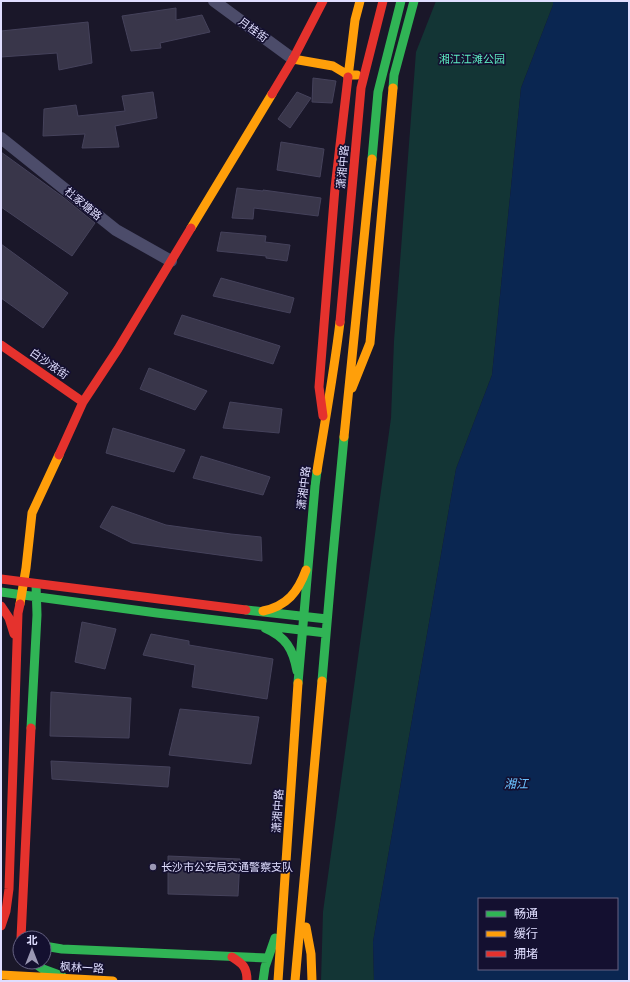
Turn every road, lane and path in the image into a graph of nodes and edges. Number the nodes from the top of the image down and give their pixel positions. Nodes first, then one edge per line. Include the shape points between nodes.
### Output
1 (214, 1) edge
2 (324, 1) edge
3 (360, 1) edge
4 (383, 1) edge
5 (400, 1) edge
6 (414, 1) edge
7 (293, 58) junction
8 (394, 75) junction
9 (348, 76) junction
10 (1, 138) edge
11 (171, 261) junction
12 (1, 345) edge
13 (347, 401) junction
14 (83, 402) junction
15 (324, 425) junction
16 (308, 564) junction
17 (1, 579) edge
18 (23, 582) junction
19 (36, 584) junction
20 (1, 592) edge
21 (21, 595) junction
22 (37, 596) junction
23 (73, 601) junction
24 (1, 606) edge
25 (255, 612) junction
26 (304, 617) junction
27 (327, 619) junction
28 (251, 624) junction
29 (302, 630) junction
30 (36, 633) junction
31 (326, 633) junction
32 (17, 646) junction
33 (298, 678) junction
34 (301, 908) junction
35 (22, 910) junction
36 (283, 912) junction
37 (1, 926) edge
38 (21, 930) edge
39 (29, 930) edge
40 (52, 948) edge
41 (232, 956) junction
42 (268, 958) junction
43 (46, 970) edge
44 (1, 975) edge
45 (72, 979) junction
46 (113, 981) edge
47 (247, 981) edge
48 (263, 981) edge
49 (278, 981) edge
50 (295, 981) edge
51 (312, 981) edge

1 - 7 street, 月桂街
2 - 7 main road
3 - 9 main road
4 - 15 main road, 潇湘中路 via 361,88 342,308
5 - 13 main road via 378,92
6 - 8 main road
7 - 9 main road via 332,66
7 - 11 main road
8 - 9 main road
8 - 13 main road via 370,343
9 - 15 main road via 335,188 319,387
10 - 11 street, 杜家塘路 via 116,230
11 - 14 main road
12 - 14 main road, 白沙液街
13 - 27 main road
14 - 18 main road via 32,513
15 - 16 main road, 潇湘中路
16 - 25 main road via 305,576 292,596 274,608
16 - 26 main road, 潇湘中路
17 - 18 main road
18 - 19 main road
18 - 21 main road
19 - 22 main road
19 - 25 main road
20 - 21 main road
21 - 22 main road
21 - 32 main road
22 - 23 main road
22 - 30 main road
23 - 28 main road
23 - 30 main road via 46,608 38,620
24 - 32 main road via 9,618
25 - 26 main road
26 - 27 main road
26 - 29 main road, 潇湘中路
27 - 31 main road
28 - 29 main road
28 - 33 main road via 273,630 283,638 295,659
29 - 31 main road
29 - 33 main road, 潇湘中路
30 - 35 main road
31 - 34 main road
32 - 37 main road via 9,889
33 - 36 main road, 潇湘中路
34 - 50 main road
34 - 51 main road via 310,947
35 - 38 main road
35 - 39 main road
36 - 42 main road
36 - 49 main road, 潇湘中路
40 - 41 main road
41 - 42 main road
41 - 47 main road via 245,966 248,973
42 - 48 main road
43 - 45 main road
44 - 45 main road, 枫林一路
45 - 46 main road, 枫林一路

